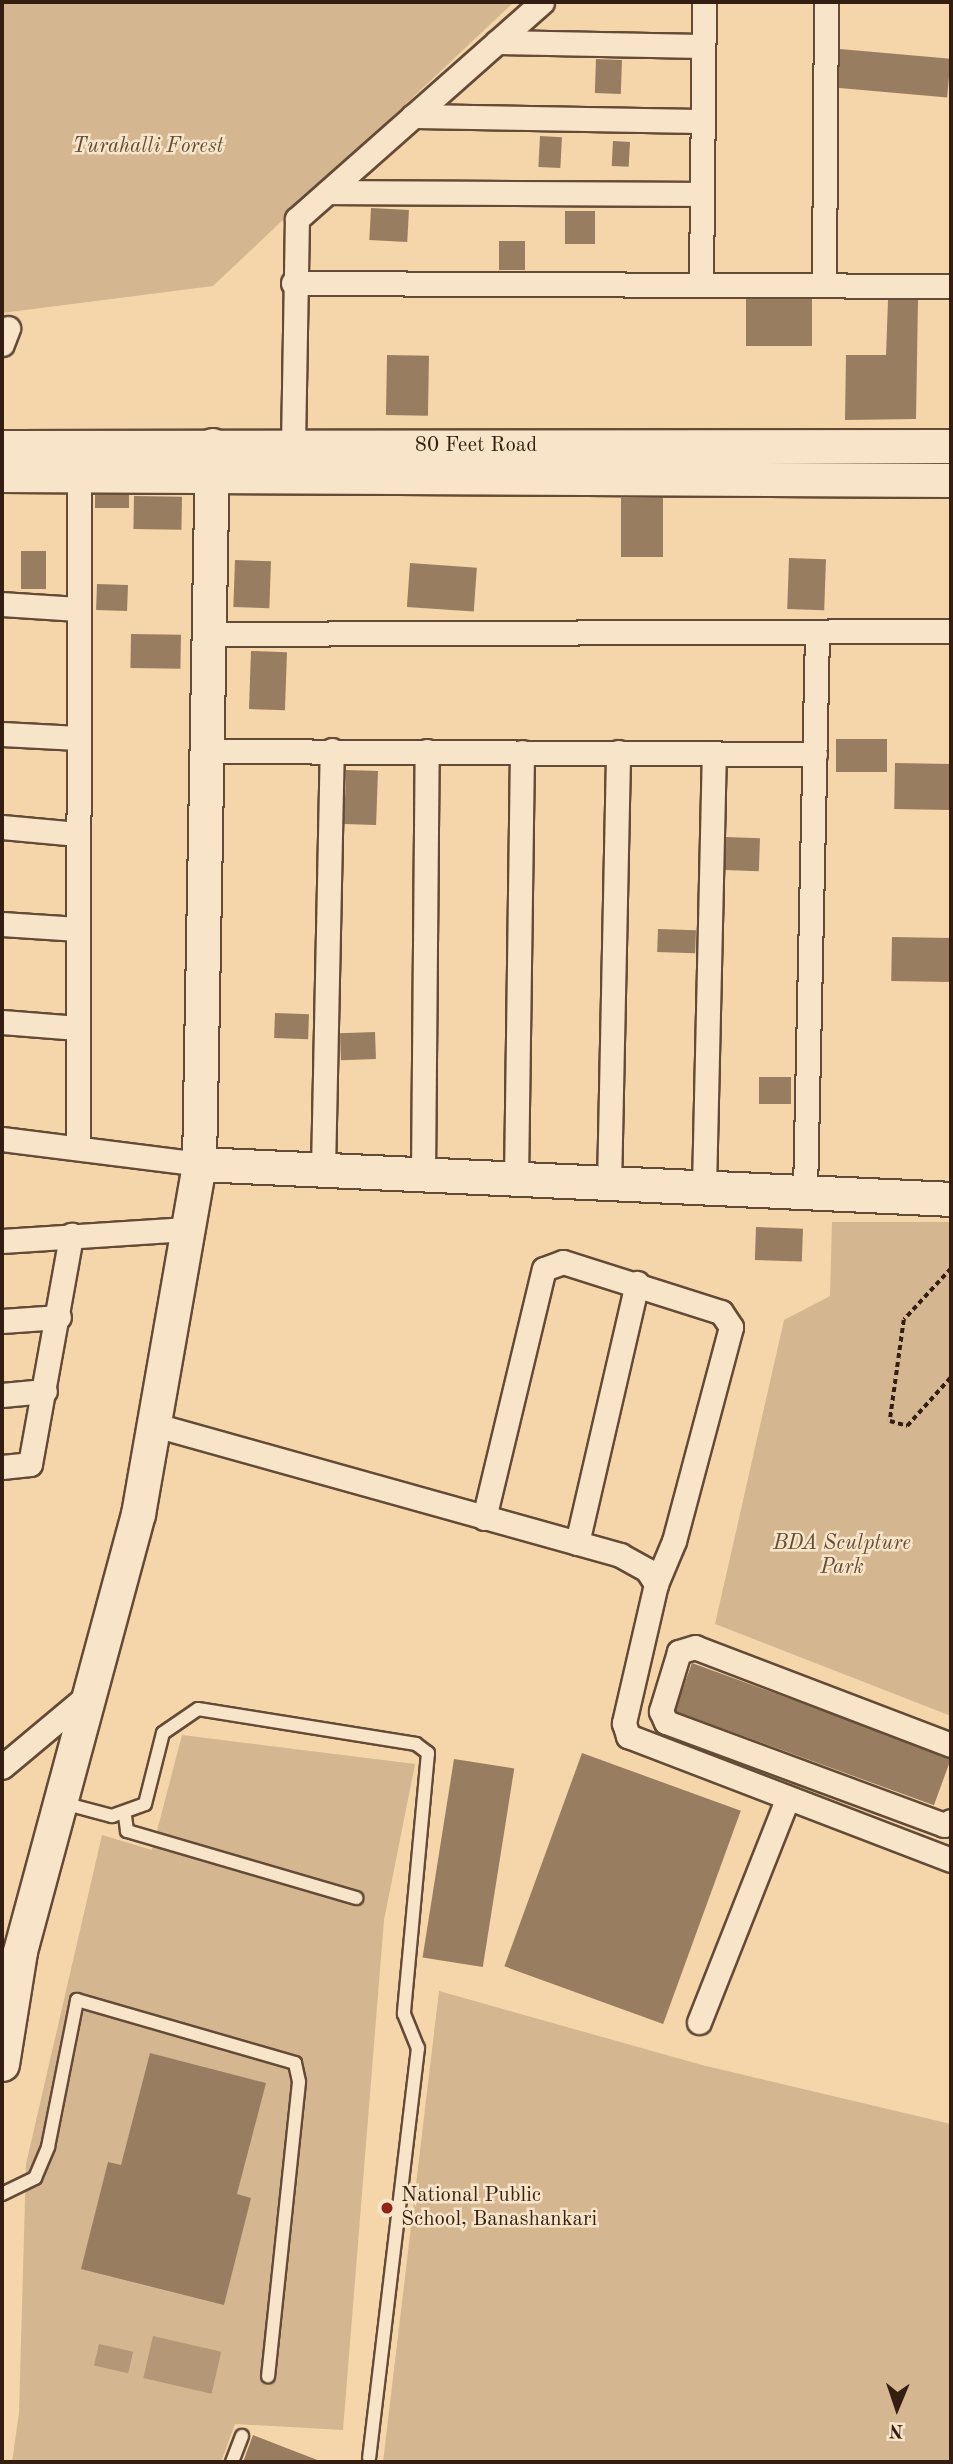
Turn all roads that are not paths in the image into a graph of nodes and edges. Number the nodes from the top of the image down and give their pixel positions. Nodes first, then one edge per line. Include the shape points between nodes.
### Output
1 (542, 2) edge
2 (704, 2) edge
3 (826, 2) edge
4 (497, 42) junction
5 (703, 46) junction
6 (413, 116) junction
7 (702, 121) junction
8 (328, 191) junction
9 (700, 194) junction
10 (824, 282) junction
11 (293, 283) junction
12 (701, 283) junction
13 (951, 286) edge
14 (293, 446) junction
15 (951, 446) edge
16 (2, 447) edge
17 (212, 461) junction
18 (2, 475) edge
19 (79, 475) junction
20 (951, 480) edge
21 (2, 604) edge
22 (78, 609) junction
23 (951, 631) edge
24 (817, 633) junction
25 (207, 634) junction
26 (2, 734) edge
27 (78, 738) junction
28 (332, 750) junction
29 (208, 751) junction
30 (428, 751) junction
31 (522, 752) junction
32 (618, 752) junction
33 (714, 753) junction
34 (815, 754) junction
35 (2, 827) edge
36 (78, 834) junction
37 (2, 924) edge
38 (78, 929) junction
39 (2, 1022) edge
40 (78, 1028) junction
41 (2, 1139) edge
42 (78, 1146) junction
43 (200, 1164) junction
44 (323, 1170) junction
45 (423, 1174) junction
46 (516, 1180) junction
47 (608, 1186) junction
48 (704, 1188) junction
49 (805, 1192) junction
50 (951, 1199) edge
51 (189, 1216) junction
52 (71, 1235) junction
53 (2, 1241) edge
54 (637, 1283) junction
55 (59, 1317) junction
56 (2, 1321) edge
57 (45, 1391) junction
58 (2, 1395) edge
59 (155, 1425) junction
60 (2, 1467) edge
61 (484, 1518) junction
62 (577, 1543) junction
63 (656, 1584) junction
64 (87, 1696) junction
65 (951, 1745) edge
66 (2, 1767) edge
67 (858, 1793) junction
68 (787, 1800) junction
69 (59, 1802) junction
70 (124, 1816) junction
71 (847, 1821) junction
72 (951, 1821) edge
73 (951, 1860) edge
74 (356, 1898) dead end
75 (699, 2022) dead end
76 (2, 2064) edge
77 (2, 2194) edge
78 (268, 2376) dead end
79 (242, 2436) dead end
80 (369, 2458) dead end
81 (232, 2462) edge

1 - 4 street
2 - 5 street
3 - 10 street
4 - 5 street
4 - 6 street
5 - 7 street
6 - 7 street
6 - 8 street
7 - 9 street
8 - 9 street
8 - 11 street via 297,219
9 - 12 street
10 - 12 street
10 - 13 street
11 - 12 street
11 - 14 street
14 - 15 street, 80 Feet Road
14 - 17 street, 80 Feet Road
16 - 17 street, 80 Feet Road
17 - 19 street, 80 Feet Road
17 - 20 street, 80 Feet Road
17 - 25 street
18 - 19 street, 80 Feet Road
19 - 22 street
21 - 22 street
22 - 27 street
23 - 24 street
24 - 25 street
24 - 34 street
25 - 29 street
26 - 27 street
27 - 36 street
28 - 29 street
28 - 30 street
28 - 44 street
29 - 43 street
30 - 31 street
30 - 45 street
31 - 32 street
31 - 46 street
32 - 33 street
32 - 47 street
33 - 34 street
33 - 48 street
34 - 49 street
35 - 36 street
36 - 38 street
37 - 38 street
38 - 40 street
39 - 40 street
40 - 42 street
41 - 42 street
42 - 43 street
43 - 44 street
43 - 51 street
44 - 45 street
45 - 46 street
46 - 47 street
47 - 48 street
48 - 49 street
49 - 50 street
51 - 52 street
51 - 59 street
52 - 53 street
52 - 55 street
54 - 61 street via 563,1262 544,1269
54 - 62 street
54 - 63 street via 721,1312 731,1327 674,1541
55 - 56 street
55 - 57 street
57 - 58 street
57 - 60 street via 30,1464
59 - 61 street
59 - 64 street via 138,1514
61 - 62 street
62 - 63 street via 621,1555 647,1570
63 - 68 street via 624,1723 628,1736
64 - 66 street
64 - 69 street
65 - 67 street via 695,1647 679,1652 661,1711 666,1722
67 - 71 street
67 - 72 street via 944,1825
68 - 71 street
68 - 75 street
69 - 70 lane
69 - 76 street via 20,1951
70 - 74 lane via 127,1831
70 - 80 lane via 145,1804 163,1733 198,1709 416,1744 428,1753 404,2014 418,2048
71 - 73 street
77 - 78 lane via 35,2178 48,2147 77,2000 295,2063 299,2082
79 - 81 lane

